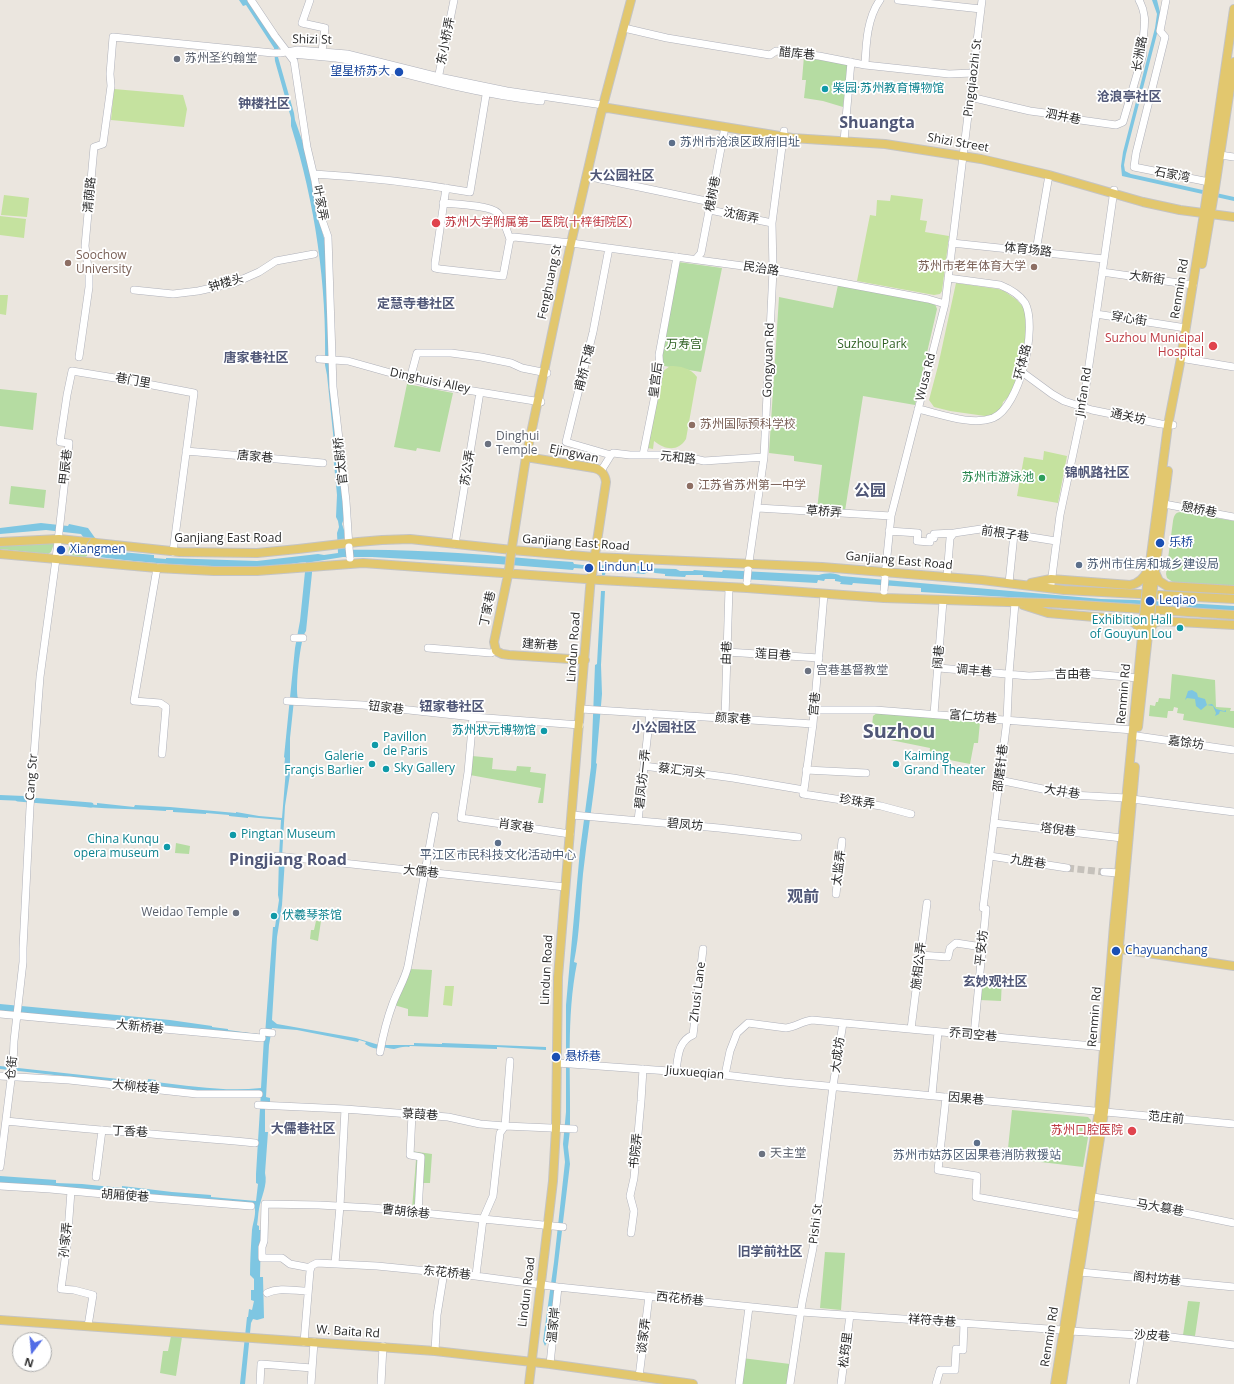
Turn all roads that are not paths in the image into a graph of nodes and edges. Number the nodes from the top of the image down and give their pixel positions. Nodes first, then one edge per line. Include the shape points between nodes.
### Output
1 (252, 0) edge
2 (310, 0) edge
3 (454, 0) edge
4 (631, 0) edge
5 (634, 0) edge
6 (880, 0) edge
7 (898, 0) edge
8 (982, 0) edge
9 (1139, 0) edge
10 (1166, 0) edge
11 (919, 1) edge
12 (982, 9) junction
13 (1234, 9) edge
14 (626, 28) junction
15 (322, 51) junction
16 (280, 52) junction
17 (851, 62) junction
18 (1234, 62) edge
19 (865, 65) junction
20 (973, 73) junction
21 (438, 79) junction
22 (486, 90) junction
23 (1137, 92) junction
24 (1151, 96) junction
25 (970, 97) junction
26 (605, 107) junction
27 (725, 127) junction
28 (783, 134) junction
29 (844, 139) junction
30 (964, 154) junction
31 (1220, 155) junction
32 (1234, 157) edge
33 (314, 174) junction
34 (1050, 175) junction
35 (590, 177) junction
36 (1211, 185) junction
37 (446, 188) junction
38 (1114, 192) junction
39 (711, 202) junction
40 (443, 203) junction
41 (1208, 207) junction
42 (710, 210) junction
43 (1234, 211) edge
44 (1234, 217) edge
45 (772, 223) junction
46 (510, 239) junction
47 (573, 243) junction
48 (952, 243) junction
49 (609, 248) junction
50 (1036, 251) junction
51 (314, 254) dead end
52 (677, 257) junction
53 (696, 259) junction
54 (1104, 259) junction
55 (773, 270) junction
56 (1102, 272) junction
57 (948, 278) junction
58 (1193, 284) junction
59 (134, 290) dead end
60 (945, 304) junction
61 (1096, 314) junction
62 (1186, 328) junction
63 (78, 357) dead end
64 (326, 359) junction
65 (1186, 359) junction
66 (1234, 366) edge
67 (72, 371) joint
68 (545, 372) junction
69 (1022, 372) junction
70 (410, 379) junction
71 (480, 392) junction
72 (539, 402) junction
73 (1083, 407) junction
74 (918, 409) junction
75 (1171, 425) junction
76 (186, 451) junction
77 (610, 455) junction
78 (643, 455) junction
79 (528, 457) junction
80 (764, 457) junction
81 (323, 463) dead end
82 (601, 471) junction
83 (1164, 504) junction
84 (758, 508) junction
85 (891, 516) junction
86 (1234, 517) edge
87 (60, 522) joint
88 (889, 531) junction
89 (954, 533) junction
90 (1014, 534) junction
91 (59, 536) junction
92 (1056, 541) junction
93 (0, 542) edge
94 (348, 544) junction
95 (455, 544) junction
96 (95, 545) junction
97 (173, 552) junction
98 (511, 552) junction
99 (0, 554) edge
100 (56, 559) junction
101 (594, 559) junction
102 (350, 561) junction
103 (94, 562) junction
104 (749, 567) junction
105 (157, 568) junction
106 (509, 571) junction
107 (1152, 571) junction
108 (885, 576) junction
109 (591, 577) junction
110 (947, 577) junction
111 (1051, 579) junction
112 (1009, 583) junction
113 (747, 585) junction
114 (1023, 585) junction
115 (729, 588) junction
116 (1050, 588) junction
117 (1150, 589) junction
118 (1234, 590) edge
119 (824, 594) junction
120 (884, 595) junction
121 (1234, 599) edge
122 (943, 600) junction
123 (1015, 603) junction
124 (1148, 614) junction
125 (1234, 615) edge
126 (1234, 625) edge
127 (1145, 634) junction
128 (428, 648) dead end
129 (496, 651) junction
130 (727, 652) junction
131 (819, 658) junction
132 (585, 660) junction
133 (939, 668) junction
134 (1009, 674) junction
135 (1138, 678) junction
136 (290, 701) dead end
137 (581, 709) junction
138 (814, 710) junction
139 (650, 713) junction
140 (934, 714) junction
141 (472, 717) junction
142 (725, 718) junction
143 (1007, 720) junction
144 (813, 724) junction
145 (580, 725) junction
146 (1135, 733) junction
147 (1234, 750) edge
148 (162, 754) dead end
149 (644, 766) junction
150 (806, 770) junction
151 (866, 772) dead end
152 (720, 776) joint
153 (999, 780) junction
154 (803, 792) junction
155 (1129, 799) junction
156 (1234, 812) edge
157 (911, 814) dead end
158 (576, 815) junction
159 (435, 816) dead end
160 (638, 820) junction
161 (994, 822) junction
162 (570, 834) junction
163 (798, 837) dead end
164 (1122, 838) junction
165 (842, 842) dead end
166 (279, 856) dead end
167 (990, 856) junction
168 (1067, 868) tunnel mouth
169 (1104, 872) tunnel mouth
170 (425, 873) junction
171 (1119, 873) junction
172 (565, 887) junction
173 (836, 894) dead end
174 (926, 903) dead end
175 (985, 909) joint
176 (982, 947) junction
177 (1116, 948) junction
178 (703, 949) dead end
179 (920, 955) junction
180 (1234, 966) edge
181 (0, 1014) edge
182 (17, 1015) junction
183 (843, 1023) junction
184 (910, 1029) junction
185 (938, 1032) junction
186 (272, 1033) dead end
187 (974, 1035) junction
188 (1104, 1047) junction
189 (381, 1049) dead end
190 (510, 1061) dead end
191 (560, 1063) junction
192 (643, 1069) junction
193 (676, 1071) junction
194 (725, 1075) junction
195 (0, 1076) edge
196 (12, 1077) junction
197 (833, 1086) junction
198 (259, 1094) dead end
199 (932, 1096) junction
200 (946, 1097) junction
201 (261, 1105) dead end
202 (345, 1109) junction
203 (1102, 1112) junction
204 (412, 1114) junction
205 (6, 1121) junction
206 (1234, 1124) edge
207 (505, 1126) junction
208 (566, 1129) junction
209 (102, 1130) junction
210 (255, 1143) dead end
211 (0, 1167) edge
212 (96, 1176) dead end
213 (0, 1186) edge
214 (71, 1191) junction
215 (1089, 1196) junction
216 (251, 1206) dead end
217 (340, 1206) junction
218 (418, 1213) junction
219 (1083, 1216) junction
220 (483, 1219) junction
221 (1234, 1223) edge
222 (556, 1227) junction
223 (631, 1233) dead end
224 (335, 1264) junction
225 (311, 1268) junction
226 (444, 1272) junction
227 (1080, 1272) junction
228 (476, 1276) junction
229 (540, 1285) junction
230 (555, 1287) junction
231 (1234, 1287) edge
232 (308, 1291) junction
233 (267, 1293) dead end
234 (649, 1296) junction
235 (748, 1307) junction
236 (801, 1312) junction
237 (850, 1315) junction
238 (0, 1320) edge
239 (964, 1323) junction
240 (88, 1326) junction
241 (1067, 1331) junction
242 (1141, 1335) junction
243 (304, 1342) junction
244 (314, 1342) junction
245 (1234, 1345) edge
246 (382, 1346) junction
247 (435, 1351) junction
248 (531, 1362) junction
249 (550, 1364) junction
250 (312, 1368) junction
251 (639, 1377) junction
252 (260, 1384) edge
253 (311, 1384) edge
254 (381, 1384) edge
255 (529, 1384) edge
256 (693, 1384) edge
257 (739, 1384) edge
258 (790, 1384) edge
259 (841, 1384) edge
260 (936, 1384) edge
261 (1055, 1384) edge
262 (1062, 1384) edge
263 (1133, 1384) edge

1 - 16 street, 叶家弄 via 275,36
2 - 15 street via 302,23 325,28
3 - 21 street, 东小桥弄
4 - 14 main road, Fenghuang St
5 - 14 main road, Fenghuang St
6 - 19 street via 875,7 866,39
7 - 11 street
8 - 12 street, Pingqiaozhi St
9 - 23 street, 长洲路 via 1146,22
10 - 24 street via 1160,32 1165,37
11 - 12 street
12 - 20 street, Pingqiaozhi St
13 - 36 main road, Renmin Rd
14 - 17 street, 醋库巷 via 770,56 776,51
14 - 26 main road, Fenghuang St
15 - 16 street, Shizi St
15 - 21 street, Shizi St via 361,57
16 - 21 street, Shizi St via 355,61
16 - 33 street, 叶家弄 via 294,61 307,147
16 - 63 street, 清荫路 via 112,37 111,86 103,144 94,147 85,246 89,287
17 - 19 street, 醋库巷
17 - 29 street
18 - 31 main road, Renmin Rd
19 - 20 street, 醋库巷 via 949,74
20 - 25 street, Pingqiaozhi St
21 - 22 street, Shizi St
22 - 26 street, Shizi St via 513,98
22 - 37 street via 470,192
23 - 24 street
23 - 25 street, 泗井巷 via 1123,122 1116,125 1030,111
24 - 36 street, 石家湾 via 1134,168
25 - 30 street, Pingqiaozhi St
26 - 27 main road, Shizi Street
26 - 28 main road, Shizi Street
26 - 35 main road, Fenghuang St
26 - 47 main road, Fenghuang St
27 - 28 main road, Shizi Street
27 - 39 street, 槐树巷
28 - 29 main road, Shizi Street
28 - 45 street, Gongyuan Rd
29 - 30 main road, Shizi Street via 899,141
30 - 34 main road, Shizi Street
30 - 38 main road, Shizi Street via 1034,166
30 - 48 street, Wusa Rd
31 - 32 street
31 - 36 main road, Renmin Rd
33 - 37 street
33 - 64 street, 叶家弄 via 320,214 328,237
34 - 38 main road, Shizi Street
34 - 50 street
35 - 39 street, 沈衙弄
35 - 47 main road, Fenghuang St
36 - 41 main road, Renmin Rd
37 - 40 street
38 - 41 main road, Shizi Street via 1162,202
38 - 54 street, Jinfan Rd
39 - 42 street, 槐树巷
40 - 46 street via 486,208 497,212
40 - 46 street via 435,268 503,276
41 - 43 main road
41 - 44 main road
41 - 58 main road, Renmin Rd
41 - 65 main road, Renmin Rd
42 - 45 street, 沈衙弄
42 - 53 street, 槐树巷 via 701,253
45 - 55 street, Gongyuan Rd
46 - 47 street, 民治路 via 514,237
47 - 49 street, 民治路
47 - 68 main road, Fenghuang St
48 - 50 street, 体育场路
48 - 57 street, Wusa Rd
49 - 52 street, 民治路
49 - 77 street, 甫桥下塘 via 593,332 566,442
50 - 54 street, 体育场路
51 - 59 street, 钟楼头 via 276,261 234,283 198,291 172,294
52 - 53 street, 民治路
52 - 78 street, 皇宫后 via 660,355 660,370
53 - 55 street, 民治路
54 - 56 street, Jinfan Rd
55 - 60 street, 民治路
55 - 80 street, Gongyuan Rd
56 - 58 street, 大新街
56 - 61 street, Jinfan Rd
57 - 60 street, Wusa Rd
57 - 69 street, 环体路 via 1000,285 1012,290 1022,299 1028,311 1029,323
58 - 62 main road, Renmin Rd
60 - 74 street, Wusa Rd
61 - 62 street, 穿心街
61 - 73 street, Jinfan Rd
62 - 75 main road, Renmin Rd
64 - 70 street, Dinghuisi Alley via 348,361
64 - 94 street, 官太尉桥 via 333,387 346,501
65 - 66 street
65 - 75 main road, Renmin Rd
67 - 76 street, 巷门里 via 194,393
67 - 87 street, 甲辰巷 via 60,442 69,443
68 - 70 street via 481,357 451,353 417,353
68 - 72 main road, Fenghuang St
69 - 73 street, 通关坊 via 1057,397
69 - 74 street, 环体路 via 1008,405 1002,414 993,418 972,421
70 - 71 street, Dinghuisi Alley
71 - 72 street, Dinghuisi Alley
71 - 95 street, 苏公弄
72 - 79 main road, Fenghuang St
73 - 75 street, 通关坊
73 - 92 street, Jinfan Rd
74 - 85 street, Wusa Rd
75 - 83 main road, Renmin Rd
75 - 107 main road, Renmin Rd
76 - 81 street, 唐家巷
76 - 97 street
77 - 78 street, 元和路
77 - 82 street
78 - 80 street, 元和路 via 678,455 704,461
79 - 82 main road, Ejingwan
79 - 98 main road, Fenghuang St
80 - 84 street, Gongyuan Rd
82 - 101 main road, Ejingwan via 606,482
83 - 86 street, 憩桥巷
83 - 107 main road, Renmin Rd
84 - 85 street, 草桥弄
84 - 104 street, Gongyuan Rd
85 - 88 street, Wusa Rd
87 - 91 street, Cang Str
88 - 89 street, 前根子巷 via 918,533 917,541 930,542 930,537 934,538 934,534
88 - 108 street, Wusa Rd
89 - 90 street, 前根子巷 via 981,529
89 - 110 street via 950,538
90 - 92 street, 前根子巷
90 - 112 street
91 - 93 main road, Ganjiang East Road
91 - 96 main road, Ganjiang East Road
91 - 100 street, Cang Str
92 - 111 street, Jinfan Rd
94 - 95 main road, Ganjiang East Road via 404,539
94 - 97 main road, Ganjiang East Road via 257,553
94 - 102 street, 官太尉桥, bridge
95 - 98 main road, Ganjiang East Road
96 - 97 main road, Ganjiang East Road
96 - 103 main road via 90,558
98 - 101 main road, Ganjiang East Road
98 - 106 main road, Fenghuang St, bridge
99 - 100 main road
100 - 103 main road
100 - 182 street, Cang Str via 40,677 30,807 23,962
101 - 104 main road, Ganjiang East Road
101 - 109 main road, Lindun Road, bridge
102 - 105 main road via 314,567 257,571
102 - 106 main road
103 - 105 main road
104 - 108 main road, Ganjiang East Road via 822,567
104 - 113 street, Gongyuan Rd, bridge
105 - 148 street via 134,701 160,703 166,707
106 - 109 main road
106 - 129 main road, 丁家巷 via 494,642
107 - 111 main road via 1130,585
107 - 117 main road, Renmin Rd
107 - 118 main road via 1159,581 1167,586
108 - 110 main road, Ganjiang East Road
108 - 120 street, Wusa Rd, bridge
109 - 115 main road via 603,580
109 - 132 main road, Lindun Road
110 - 112 main road, Ganjiang East Road
111 - 114 main road
111 - 116 street, Jinfan Rd
112 - 114 main road, Ganjiang East Road
113 - 115 main road
113 - 119 main road
114 - 116 main road, Ganjiang East Road
115 - 130 street, 由巷
116 - 117 main road, Ganjiang East Road
117 - 121 main road, Ganjiang East Road
117 - 124 main road, Renmin Rd, bridge
119 - 120 main road
119 - 131 street, 宫巷
120 - 122 main road
122 - 123 main road
122 - 133 street, 阔巷
123 - 124 main road via 1049,603
123 - 127 main road via 1048,613 1130,620
123 - 134 street, 邵磨针巷
124 - 125 main road
124 - 127 main road, Renmin Rd
126 - 127 main road via 1157,621
127 - 135 main road, Renmin Rd
127 - 146 main road, Renmin Rd
128 - 129 street via 491,653
129 - 132 main road, 建新巷 via 509,655
130 - 131 street, 莲目巷
130 - 142 street, 由巷
131 - 138 street, 宫巷
132 - 137 main road, Lindun Road
133 - 134 street, 调丰巷
133 - 140 street, 阔巷
134 - 135 street, 吉由巷 via 1029,676 1081,673
134 - 143 street, 邵磨针巷
135 - 146 main road, Renmin Rd
136 - 141 street, 钮家巷 via 363,705
137 - 139 street, 颜家巷
137 - 145 main road, Lindun Road
138 - 140 street, 富仁坊巷 via 875,710
138 - 144 street, 宫巷
139 - 142 street, 颜家巷
139 - 149 street, 碧凤坊一弄
140 - 143 street, 富仁坊巷
141 - 145 street, 钮家巷
141 - 162 street, 肖家巷 via 461,818
142 - 144 street, 颜家巷
143 - 146 street, 富仁坊巷
143 - 153 street, 邵磨针巷
144 - 150 street, 宫巷
145 - 158 main road, Lindun Road
146 - 147 street, 嘉馀坊
146 - 155 main road, Renmin Rd
149 - 152 street, 蔡汇河头
149 - 160 street, 碧凤坊一弄
150 - 151 street
150 - 154 street, 宫巷
152 - 154 street, 珍珠弄
153 - 155 street, 大井巷 via 1072,795
153 - 161 street, 邵磨针巷
154 - 157 street, 珍珠弄
155 - 156 street, 大井巷
155 - 164 main road, Renmin Rd
155 - 177 main road, Renmin Rd
158 - 160 street, 碧凤坊
158 - 162 main road, Lindun Road
159 - 170 street
160 - 163 street, 碧凤坊
161 - 164 street, 塔倪巷
161 - 167 street, 邵磨针巷
162 - 172 main road, Lindun Road
164 - 171 main road, Renmin Rd
165 - 173 street, 太监弄
166 - 170 street, 大儒巷
167 - 168 street, 九胜巷
167 - 175 street, 邵磨针巷
169 - 171 street
170 - 172 street, 大儒巷
170 - 189 street via 405,977 392,1005
171 - 177 main road, Renmin Rd
172 - 191 main road, Lindun Road via 557,994
174 - 179 street, 施相公弄
175 - 176 street, 平安坊
176 - 179 street via 956,943 950,948 948,957
176 - 187 street, 平安坊
177 - 180 main road
177 - 188 main road, Renmin Rd
177 - 203 main road, Renmin Rd
178 - 193 street, Zhusi Lane via 693,1035 687,1037 680,1049
179 - 184 street, 施相公弄
181 - 182 street, 大新桥巷
182 - 186 street, 大新桥巷
182 - 196 street, 仓街
183 - 184 street, 乔司空巷
183 - 194 street, 乔司空巷 via 812,1020 786,1028 748,1023 737,1033
183 - 197 street, 大成坊
184 - 185 street, 乔司空巷
185 - 187 street, 乔司空巷
185 - 199 street
187 - 188 street, 乔司空巷
188 - 203 main road, Renmin Rd
190 - 207 street
191 - 192 street, Jiuxueqian
191 - 208 main road, Lindun Road
192 - 193 street, Jiuxueqian
192 - 223 street, 书院弄 via 634,1178 630,1196 634,1211
193 - 194 street, Jiuxueqian
194 - 197 street, Jiuxueqian
195 - 196 street, 大柳枝巷
196 - 198 street, 大柳枝巷 via 68,1080 197,1094
196 - 205 street, 仓街
197 - 199 street, 因果巷
197 - 236 street, Pishi St via 813,1248
199 - 200 street, 因果巷
200 - 203 street, 因果巷
200 - 219 street via 938,1170 977,1176 976,1197
201 - 202 street, 菉葭巷
202 - 204 street, 菉葭巷
202 - 217 street
203 - 206 street, 范庄前
203 - 215 main road, Renmin Rd
204 - 207 street, 菉葭巷
204 - 218 street via 410,1155 421,1157
205 - 209 street, 丁香巷
205 - 211 street, 仓街
207 - 208 street, 菉葭巷
207 - 220 street via 500,1133 493,1196
208 - 222 main road, Lindun Road via 553,1181
209 - 210 street, 丁香巷
209 - 212 street
213 - 214 street, 胡厢使巷
214 - 216 street, 胡厢使巷
214 - 240 street, 孙家弄 via 61,1289 93,1295
215 - 219 main road, Renmin Rd
215 - 221 street, 马大篡巷
215 - 227 main road, Renmin Rd
217 - 218 street, 曹胡徐巷
217 - 224 street
217 - 225 street, 曹胡徐巷 via 264,1204 262,1258 282,1258 290,1264
218 - 220 street, 曹胡徐巷
219 - 241 main road, Renmin Rd
220 - 222 street, 曹胡徐巷
220 - 228 street
222 - 229 main road, Lindun Road
224 - 225 street, 东花桥巷 via 317,1263
224 - 226 street, 东花桥巷
225 - 232 street
226 - 228 street, 东花桥巷
226 - 247 street via 437,1314
227 - 231 street, 阁村坊巷
227 - 241 main road, Renmin Rd
228 - 229 street, 东花桥巷
229 - 230 street, 东花桥巷
229 - 248 main road, Lindun Road
230 - 234 street, 西花桥巷
230 - 249 street, 温家岸
232 - 233 street via 272,1290
232 - 243 street
234 - 235 street, 西花桥巷
234 - 251 street, 谈家弄
235 - 236 street, 西花桥巷
235 - 257 street
236 - 237 street, 祥符寺巷
236 - 258 street, Pishi St
237 - 239 street, 祥符寺巷
237 - 259 street, 松筠里
238 - 240 main road, W. Baita Rd
239 - 241 street, 祥符寺巷
239 - 260 street via 963,1350 956,1349 955,1370 940,1370
240 - 243 main road, W. Baita Rd
241 - 242 street, 沙皮巷
241 - 261 main road, Renmin Rd
241 - 262 main road, Renmin Rd
242 - 245 street, 沙皮巷 via 1171,1336
242 - 263 street
243 - 244 main road, W. Baita Rd
244 - 246 main road, W. Baita Rd
244 - 250 street
246 - 247 main road, W. Baita Rd
246 - 254 street
247 - 248 main road, W. Baita Rd
248 - 249 main road, W. Baita Rd
248 - 255 main road, Lindun Road
249 - 251 main road, W. Baita Rd
250 - 252 street via 261,1364
250 - 253 street
251 - 256 main road, W. Baita Rd

